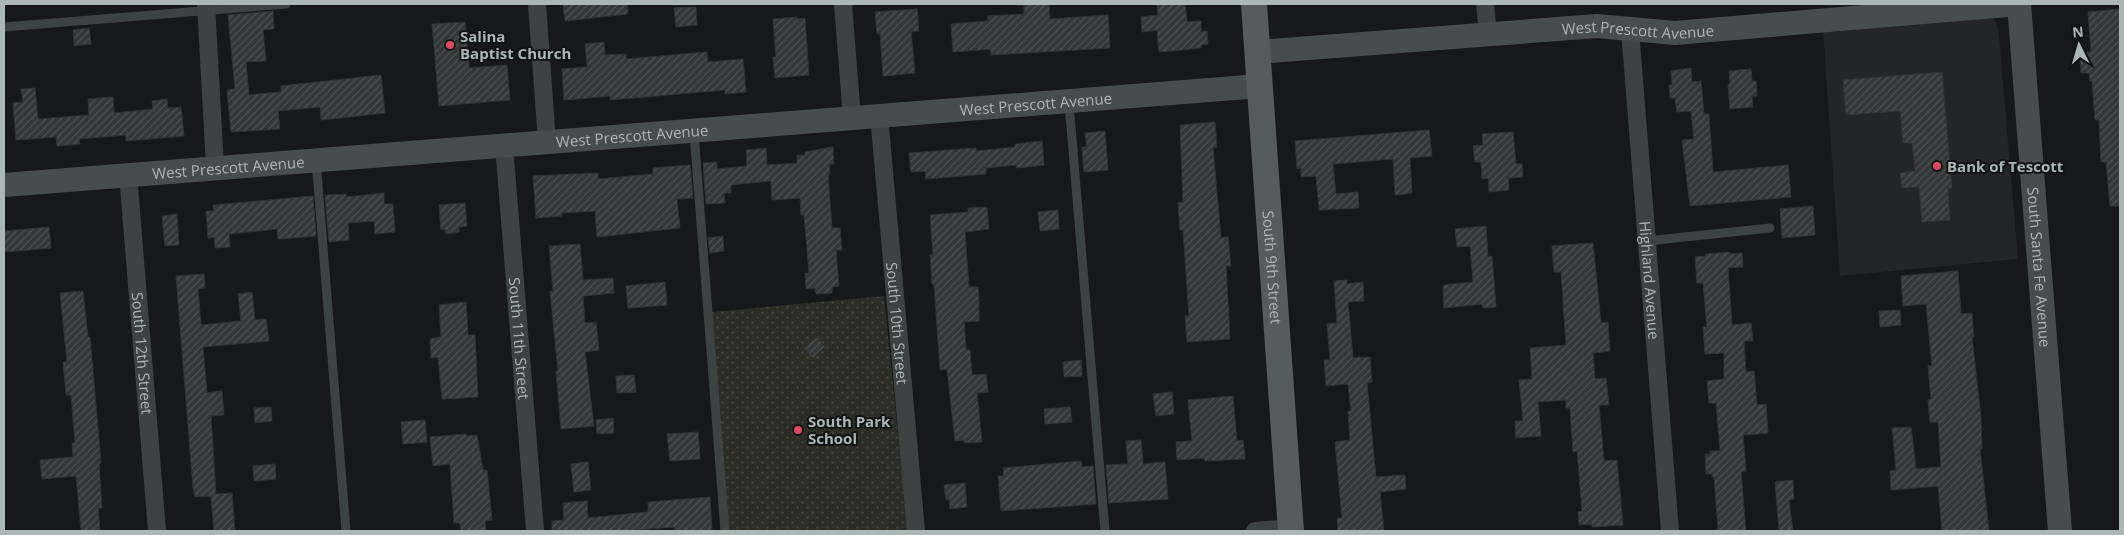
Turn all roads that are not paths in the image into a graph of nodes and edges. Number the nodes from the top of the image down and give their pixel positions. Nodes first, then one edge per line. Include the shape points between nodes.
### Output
1 (286, 4) edge
2 (537, 4) edge
3 (843, 4) edge
4 (1254, 4) edge
5 (1485, 4) edge
6 (2019, 4) edge
7 (206, 7) edge
8 (4, 27) edge
9 (1630, 30) junction
10 (1488, 34) junction
11 (1257, 52) junction
12 (1260, 86) junction
13 (1069, 101) junction
14 (879, 116) junction
15 (852, 118) junction
16 (693, 130) junction
17 (547, 142) junction
18 (504, 145) junction
19 (316, 160) junction
20 (215, 167) junction
21 (128, 174) junction
22 (4, 185) edge
23 (1770, 228) dead end
24 (1646, 241) junction
25 (1291, 530) edge
26 (157, 531) edge
27 (346, 531) edge
28 (535, 531) edge
29 (725, 531) edge
30 (916, 531) edge
31 (1105, 531) edge
32 (1255, 531) edge
33 (1670, 531) edge
34 (2060, 531) edge

1 - 7 lane
2 - 17 street
3 - 15 street
4 - 11 main road, South 9th Street
5 - 10 street
6 - 9 street, West Prescott Avenue via 1675,33
6 - 34 street, South Santa Fe Avenue
7 - 8 lane
7 - 20 street
9 - 10 street, West Prescott Avenue via 1597,26
9 - 24 street, Highland Avenue
10 - 11 street, West Prescott Avenue
11 - 12 main road, South 9th Street
12 - 13 street, West Prescott Avenue
12 - 25 main road, South 9th Street
13 - 14 street, West Prescott Avenue
13 - 31 lane
14 - 15 street, West Prescott Avenue
14 - 30 street, South 10th Street
15 - 16 street, West Prescott Avenue
16 - 17 street, West Prescott Avenue
16 - 29 lane
17 - 18 street, West Prescott Avenue
18 - 19 street, West Prescott Avenue
18 - 28 street, South 11th Street
19 - 20 street, West Prescott Avenue
19 - 27 lane
20 - 21 street, West Prescott Avenue
21 - 22 street, West Prescott Avenue
21 - 26 street, South 12th Street
23 - 24 lane
24 - 33 street, Highland Avenue
25 - 32 street

